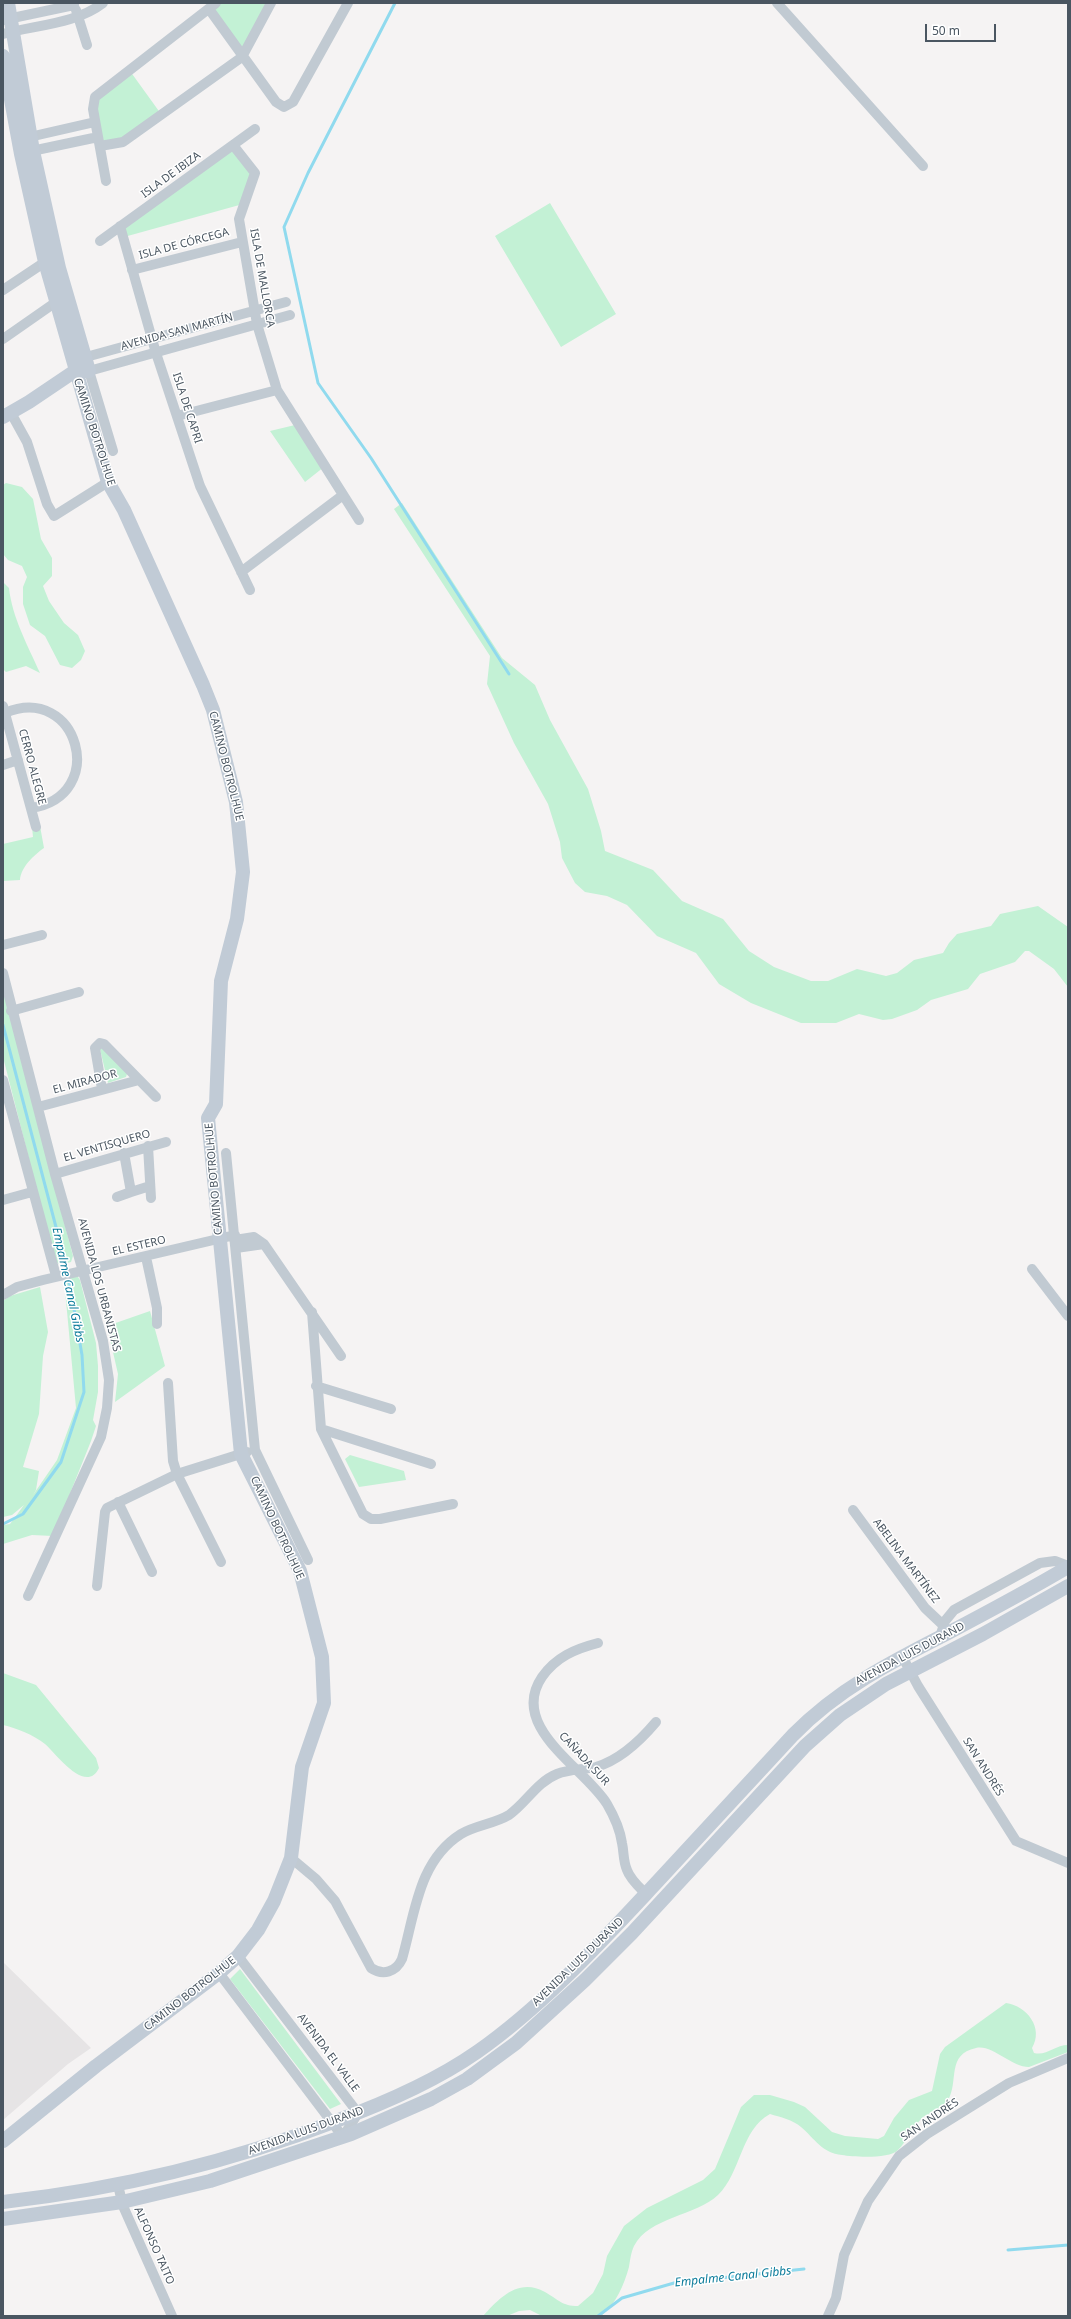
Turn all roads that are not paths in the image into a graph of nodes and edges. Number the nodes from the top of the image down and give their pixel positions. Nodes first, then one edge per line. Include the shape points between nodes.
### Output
1 (8, 3) edge
2 (103, 3) edge
3 (271, 3) edge
4 (348, 3) edge
5 (777, 3) edge
6 (74, 4) edge
7 (212, 6) edge
8 (79, 16) junction
9 (7, 26) edge
10 (87, 45) dead end
11 (3, 56) edge
12 (242, 57) junction
13 (95, 122) junction
14 (68, 128) junction
15 (255, 129) dead end
16 (99, 142) junction
17 (71, 143) junction
18 (233, 145) junction
19 (26, 146) junction
20 (923, 166) dead end
21 (106, 181) dead end
22 (120, 226) junction
23 (100, 241) dead end
24 (242, 242) junction
25 (45, 262) junction
26 (132, 270) junction
27 (3, 290) edge
28 (56, 302) junction
29 (286, 302) dead end
30 (253, 311) junction
31 (290, 315) dead end
32 (257, 324) junction
33 (151, 338) junction
34 (3, 339) edge
35 (156, 353) junction
36 (88, 364) junction
37 (75, 371) junction
38 (277, 390) junction
39 (7, 415) edge
40 (177, 416) junction
41 (113, 451) dead end
42 (108, 482) junction
43 (344, 495) junction
44 (359, 520) dead end
45 (241, 572) junction
46 (250, 590) dead end
47 (4, 710) edge
48 (18, 760) junction
49 (3, 765) edge
50 (31, 808) junction
51 (36, 827) dead end
52 (42, 935) dead end
53 (3, 944) edge
54 (3, 973) edge
55 (79, 992) dead end
56 (11, 1011) junction
57 (3, 1080) edge
58 (138, 1080) junction
59 (102, 1089) junction
60 (156, 1097) dead end
61 (38, 1107) junction
62 (13, 1120) junction
63 (3, 1123) edge
64 (166, 1142) dead end
65 (148, 1146) junction
66 (124, 1153) junction
67 (226, 1153) dead end
68 (55, 1174) junction
69 (150, 1186) junction
70 (32, 1192) junction
71 (131, 1192) junction
72 (117, 1197) dead end
73 (151, 1198) dead end
74 (3, 1200) edge
75 (220, 1238) junction
76 (235, 1241) junction
77 (264, 1244) junction
78 (146, 1257) junction
79 (1032, 1269) dead end
80 (80, 1272) junction
81 (59, 1276) junction
82 (3, 1295) edge
83 (312, 1312) junction
84 (1068, 1316) edge
85 (157, 1324) dead end
86 (341, 1356) dead end
87 (168, 1383) dead end
88 (316, 1386) junction
89 (390, 1409) dead end
90 (320, 1429) junction
91 (248, 1452) junction
92 (431, 1464) dead end
93 (177, 1474) junction
94 (118, 1502) junction
95 (453, 1504) dead end
96 (853, 1510) dead end
97 (308, 1560) dead end
98 (221, 1562) dead end
99 (1068, 1566) edge
100 (152, 1572) dead end
101 (97, 1586) dead end
102 (1066, 1586) edge
103 (28, 1596) dead end
104 (942, 1631) junction
105 (598, 1643) dead end
106 (961, 1645) junction
107 (902, 1656) junction
108 (909, 1671) junction
109 (656, 1722) dead end
110 (576, 1771) junction
111 (291, 1858) junction
112 (1068, 1863) edge
113 (646, 1894) junction
114 (238, 1956) junction
115 (219, 1973) junction
116 (1068, 2058) edge
117 (358, 2113) junction
118 (332, 2123) junction
119 (342, 2137) junction
120 (3, 2141) edge
121 (118, 2185) junction
122 (3, 2202) edge
123 (122, 2202) junction
124 (3, 2219) edge
125 (172, 2316) edge
126 (828, 2316) edge

1 - 9 street, CAMINO BOTROLHUE
2 - 8 street
3 - 12 street
4 - 12 street via 293,102 288,106 284,107 276,102
5 - 20 street
6 - 8 street
6 - 9 street
7 - 12 street
7 - 13 street via 95,97 92,109
8 - 9 street
8 - 10 street
9 - 19 street, CAMINO BOTROLHUE
11 - 19 street, CAMINO BOTROLHUE
12 - 16 street via 123,142
13 - 14 street
13 - 16 street
14 - 17 street
14 - 19 street
15 - 18 street, ISLA DE IBIZA
16 - 17 street
16 - 21 street
17 - 19 street
18 - 22 street, ISLA DE IBIZA
18 - 24 street, ISLA DE MALLORCA via 255,173 239,219
19 - 25 street, CAMINO BOTROLHUE
19 - 36 street, CAMINO BOTROLHUE
22 - 23 street, ISLA DE IBIZA
22 - 26 street, ISLA DE CAPRI
24 - 26 street, ISLA DE CÓRCEGA
24 - 30 street, ISLA DE MALLORCA
25 - 27 street
25 - 28 street, CAMINO BOTROLHUE
26 - 33 street, ISLA DE CAPRI
28 - 34 street
28 - 37 street, CAMINO BOTROLHUE
29 - 30 street, AVENIDA SAN MARTÍN
30 - 32 street, ISLA DE MALLORCA
30 - 33 street, AVENIDA SAN MARTÍN
31 - 32 street, AVENIDA SAN MARTÍN
32 - 35 street, AVENIDA SAN MARTÍN
32 - 38 street, ISLA DE MALLORCA
33 - 35 street, ISLA DE CAPRI
33 - 36 street, AVENIDA SAN MARTÍN
35 - 36 street, AVENIDA SAN MARTÍN
35 - 40 street, ISLA DE CAPRI
36 - 37 street, AVENIDA SAN MARTÍN
36 - 41 street, CAMINO BOTROLHUE
37 - 39 street
37 - 42 street, CAMINO BOTROLHUE
38 - 40 street
38 - 43 street, ISLA DE MALLORCA
39 - 42 street via 27,442 47,504 54,516
40 - 45 street, ISLA DE CAPRI via 200,486
42 - 75 street, CAMINO BOTROLHUE via 124,510 213,710 240,826 243,872 238,919 220,981 216,1104 208,1118
43 - 44 street, ISLA DE MALLORCA
43 - 45 street
45 - 46 street, ISLA DE CAPRI
47 - 48 street, CERRO ALEGRE
47 - 50 street via 44,710 64,723 75,743 77,767 69,786 54,800
48 - 49 street
48 - 50 street, CERRO ALEGRE
50 - 51 street, CERRO ALEGRE
52 - 53 street
54 - 56 street, AVENIDA LOS URBANISTAS
55 - 56 street
56 - 61 street, AVENIDA LOS URBANISTAS
57 - 62 street
58 - 59 street, EL MIRADOR
58 - 59 street via 104,1044 100,1043 95,1048
58 - 60 street
59 - 61 street, EL MIRADOR
61 - 68 street, AVENIDA LOS URBANISTAS
62 - 63 street
62 - 70 street
64 - 65 street, EL VENTISQUERO
65 - 66 street, EL VENTISQUERO
65 - 69 street
66 - 68 street, EL VENTISQUERO
66 - 71 street
67 - 76 street, CAMINO BOTROLHUE
68 - 80 street, AVENIDA LOS URBANISTAS
69 - 71 street
69 - 73 street
70 - 74 street
70 - 81 street
71 - 72 street
75 - 76 street, EL ESTERO
75 - 78 street, EL ESTERO
75 - 91 street, CAMINO BOTROLHUE
76 - 77 street
76 - 77 street via 254,1237
76 - 91 street, CAMINO BOTROLHUE
77 - 83 street
78 - 80 street, EL ESTERO
78 - 85 street via 157,1308
79 - 84 street
80 - 81 street, EL ESTERO
80 - 103 street, AVENIDA LOS URBANISTAS via 106,1354 109,1380 108,1408 96,1451
81 - 82 street, EL ESTERO via 17,1287
83 - 86 street
83 - 88 street
87 - 93 street via 173,1461
88 - 89 street
88 - 90 street
90 - 92 street
90 - 95 street via 363,1514 367,1517 380,1519
91 - 93 street
91 - 97 street, CAMINO BOTROLHUE
91 - 111 street, CAMINO BOTROLHUE via 300,1571 322,1657 324,1703 302,1768
93 - 94 street
93 - 98 street
94 - 100 street
94 - 101 street via 105,1512
96 - 104 street, ABELINA MARTÍNEZ
99 - 104 street, AVENIDA LUIS DURAND
102 - 106 street, AVENIDA LUIS DURAND
104 - 106 street via 949,1646
104 - 107 street, AVENIDA LUIS DURAND
105 - 110 street, CAÑADA SUR via 579,1648 560,1659 546,1673 534,1696 534,1710 539,1722 552,1743
106 - 108 street, AVENIDA LUIS DURAND
107 - 108 street, SAN ANDRÉS
107 - 113 street, AVENIDA LUIS DURAND via 842,1692 804,1723
108 - 112 street, SAN ANDRÉS via 1016,1841
108 - 119 street, AVENIDA LUIS DURAND via 852,1706 816,1735 632,1933 516,2043 484,2068 431,2099
109 - 110 street via 640,1740 620,1756 597,1766
110 - 111 street via 564,1772 550,1778 510,1814 468,1830 446,1846 433,1862 422,1883 402,1959 388,1972 379,1972 371,1968 335,1901 316,1879
110 - 113 street, CAÑADA SUR via 594,1786 611,1811 620,1832 627,1871
111 - 114 street, CAMINO BOTROLHUE via 274,1901 258,1930
113 - 117 street, AVENIDA LUIS DURAND via 552,1988 490,2042 441,2075
114 - 115 street, CAMINO BOTROLHUE
114 - 117 street, AVENIDA EL VALLE
115 - 118 street
115 - 120 street, CAMINO BOTROLHUE
116 - 126 street, SAN ANDRÉS via 1009,2083 927,2134 899,2156 868,2201 844,2255 836,2298
117 - 118 street, AVENIDA LUIS DURAND
117 - 119 street
118 - 119 street
118 - 121 street, AVENIDA LUIS DURAND via 205,2165
119 - 123 street, AVENIDA LUIS DURAND via 210,2181
121 - 122 street, AVENIDA LUIS DURAND
121 - 123 street, ALFONSO TAITO
123 - 124 street, AVENIDA LUIS DURAND
123 - 125 street, ALFONSO TAITO

